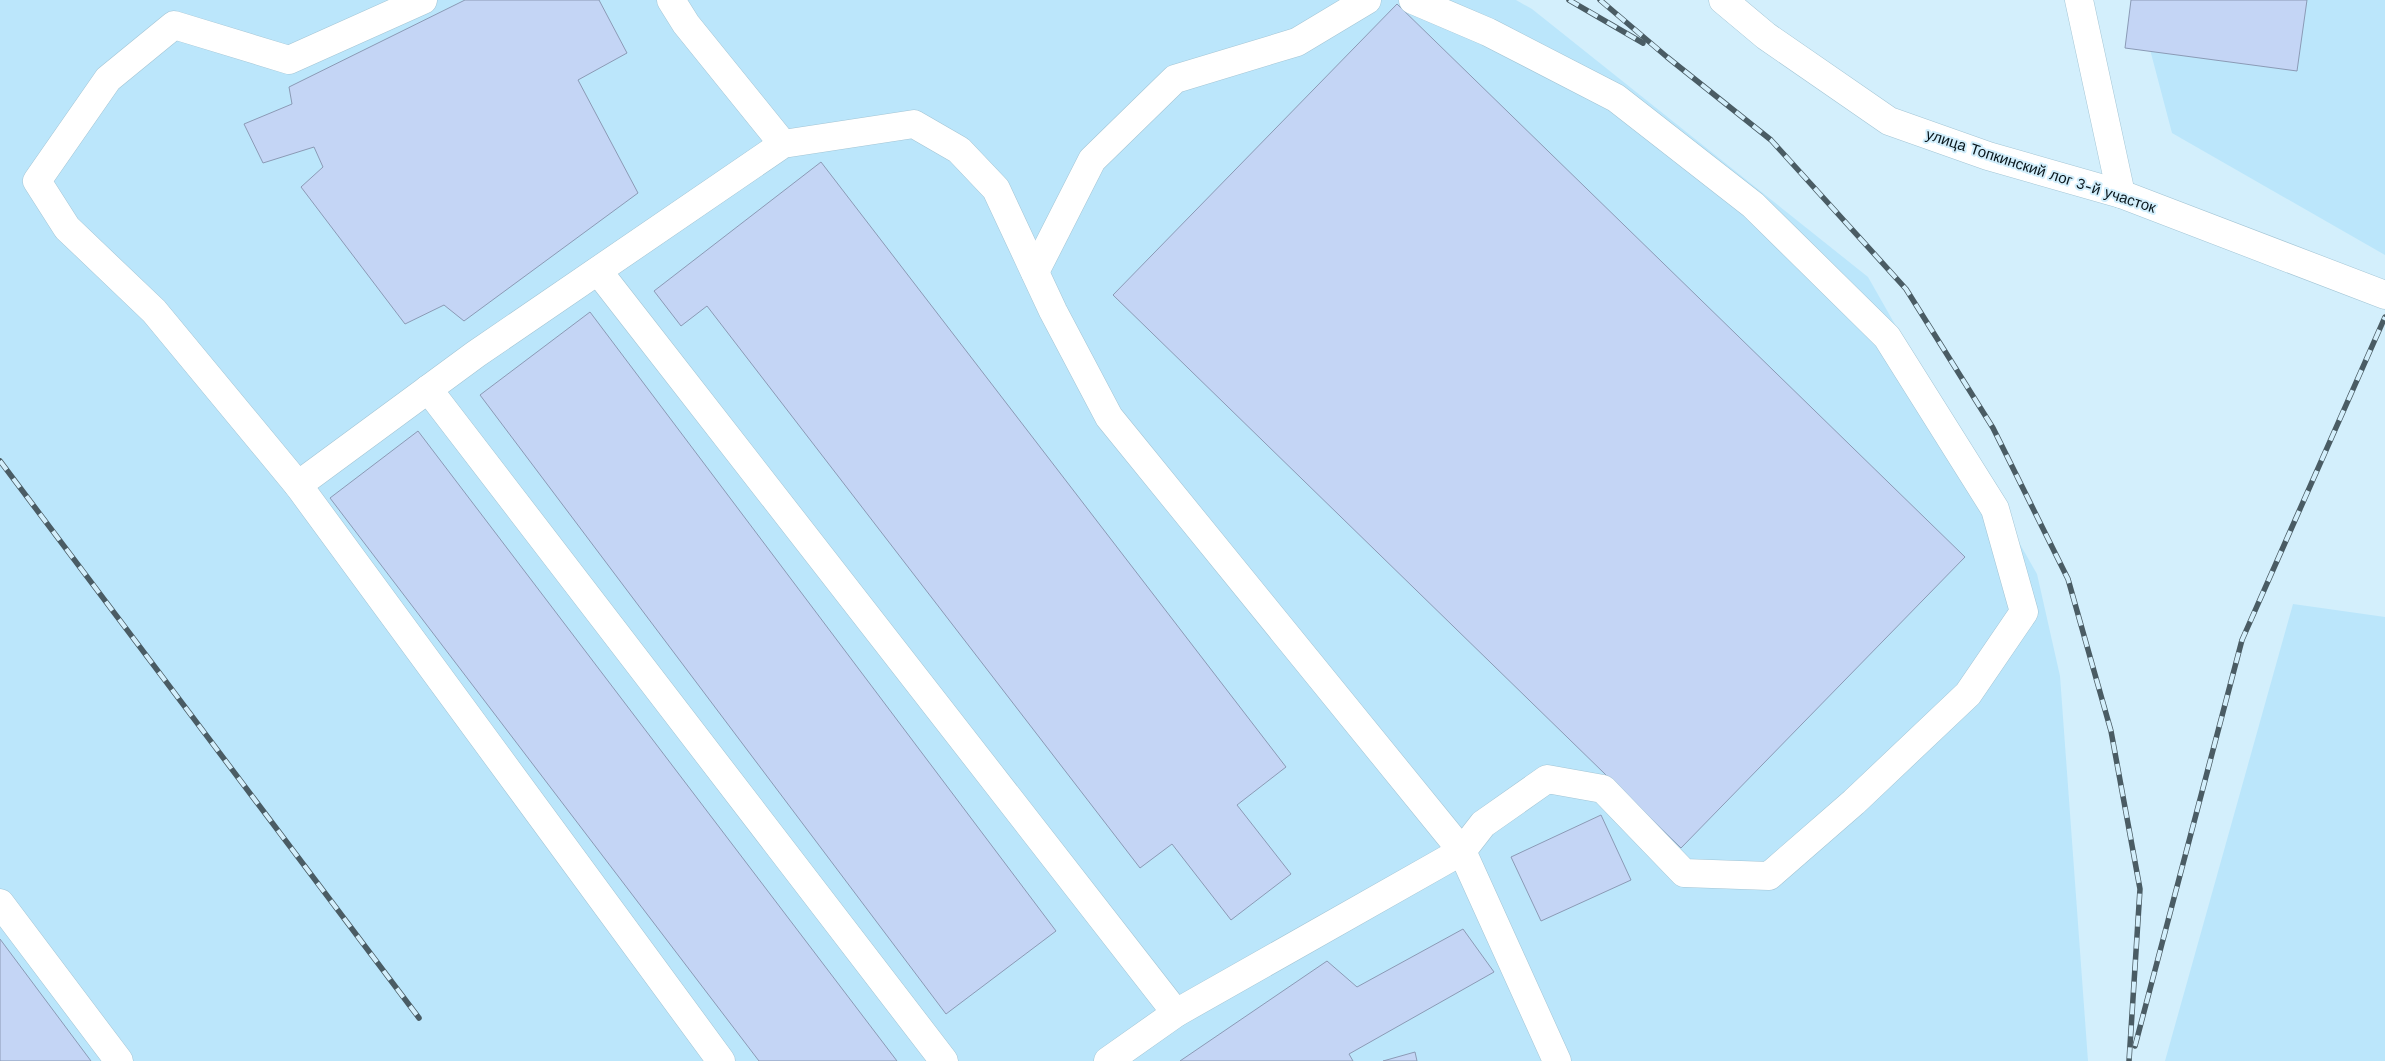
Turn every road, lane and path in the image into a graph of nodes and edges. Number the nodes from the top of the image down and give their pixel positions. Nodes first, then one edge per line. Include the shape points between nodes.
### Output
1 (423, 0) edge
2 (671, 0) edge
3 (1367, 0) edge
4 (1413, 0) edge
5 (1723, 0) edge
6 (2079, 0) edge
7 (783, 144) junction
8 (2122, 194) junction
9 (598, 271) junction
10 (1035, 272) junction
11 (2385, 295) edge
12 (428, 389) junction
13 (298, 485) junction
14 (1462, 851) junction
15 (0, 903) edge
16 (1176, 1013) junction
17 (119, 1061) edge
18 (721, 1061) edge
19 (944, 1061) edge
20 (1108, 1061) edge
21 (1557, 1061) edge

1 - 13 street via 289,60 174,25 108,79 37,182 67,228 154,311
2 - 7 street via 686,24
3 - 10 street via 1297,42 1175,80 1092,160
4 - 14 street via 1488,32 1616,98 1753,205 1887,337 1995,509 2024,612 1968,694 1854,802 1769,876 1684,873 1603,789 1548,779 1483,824
5 - 8 street, улица Топкинский лог 3-й участок via 1766,36 1889,121 1988,156
6 - 8 street
7 - 9 street
7 - 10 street via 914,124 959,150 996,189
8 - 11 street, улица Топкинский лог 3-й участок
9 - 12 street
9 - 16 street
10 - 14 street via 1109,417
12 - 13 street
12 - 19 street
13 - 18 street
14 - 16 street
14 - 21 street
15 - 17 street
16 - 20 street

